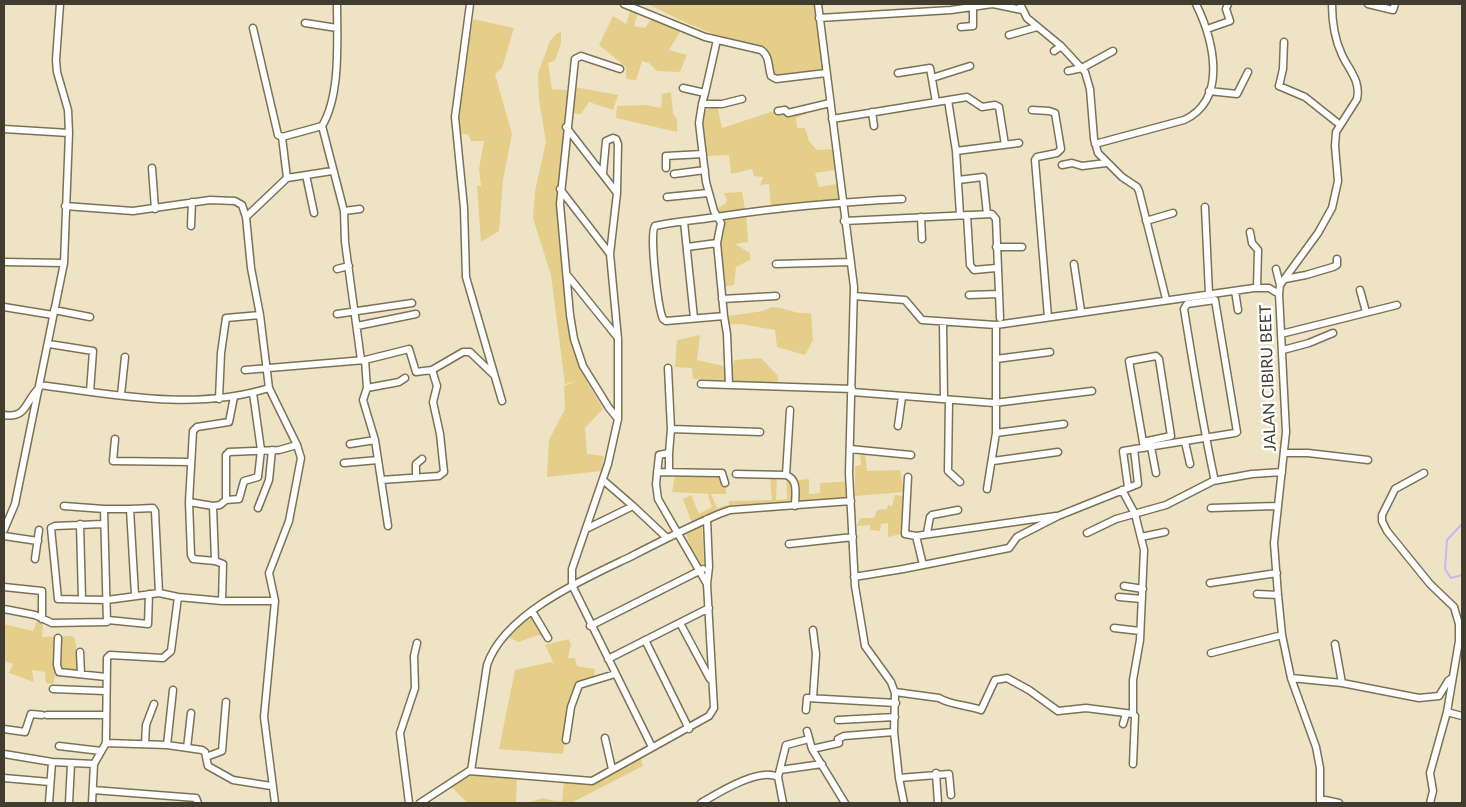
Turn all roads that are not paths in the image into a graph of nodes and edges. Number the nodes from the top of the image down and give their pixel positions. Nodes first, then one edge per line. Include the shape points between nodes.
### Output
1 (60, 4) edge
2 (337, 4) edge
3 (470, 4) edge
4 (624, 4) edge
5 (818, 4) edge
6 (993, 4) edge
7 (1196, 4) edge
8 (1228, 4) edge
9 (1332, 4) edge
10 (1368, 4) edge
11 (1395, 4) edge
12 (973, 7) junction
13 (1021, 7) edge
14 (819, 18) junction
15 (305, 23) dead end
16 (961, 27) dead end
17 (1037, 27) junction
18 (252, 28) dead end
19 (337, 28) junction
20 (1207, 30) junction
21 (1010, 35) dead end
22 (717, 40) junction
23 (1284, 42) dead end
24 (1061, 46) junction
25 (1054, 51) dead end
26 (1114, 51) dead end
27 (970, 66) dead end
28 (1082, 68) junction
29 (620, 69) dead end
30 (1068, 71) dead end
31 (1248, 72) dead end
32 (826, 73) junction
33 (898, 73) dead end
34 (932, 78) junction
35 (683, 88) dead end
36 (1209, 91) junction
37 (705, 93) junction
38 (742, 99) dead end
39 (948, 100) junction
40 (936, 102) junction
41 (830, 103) junction
42 (702, 104) junction
43 (1032, 110) dead end
44 (778, 111) dead end
45 (872, 112) junction
46 (832, 119) junction
47 (1339, 124) junction
48 (322, 126) junction
49 (566, 126) junction
50 (874, 126) dead end
51 (4, 129) edge
52 (69, 133) junction
53 (282, 137) junction
54 (1019, 143) dead end
55 (1095, 144) junction
56 (1006, 145) junction
57 (956, 151) junction
58 (703, 154) junction
59 (1106, 163) junction
60 (1062, 165) dead end
61 (152, 168) dead end
62 (666, 168) dead end
63 (705, 170) junction
64 (332, 171) junction
65 (604, 173) junction
66 (674, 174) dead end
67 (306, 175) junction
68 (287, 178) junction
69 (958, 180) junction
70 (560, 189) junction
71 (617, 193) junction
72 (708, 193) junction
73 (668, 197) dead end
74 (902, 199) dead end
75 (192, 202) junction
76 (843, 202) junction
77 (65, 206) junction
78 (1205, 207) dead end
79 (155, 208) junction
80 (360, 209) dead end
81 (344, 211) junction
82 (314, 213) dead end
83 (1173, 213) dead end
84 (987, 214) junction
85 (960, 215) junction
86 (246, 216) junction
87 (721, 216) junction
88 (967, 216) junction
89 (921, 217) junction
90 (844, 221) junction
91 (1146, 221) junction
92 (684, 222) junction
93 (191, 226) dead end
94 (1250, 232) dead end
95 (922, 239) dead end
96 (717, 243) junction
97 (687, 247) junction
98 (996, 247) junction
99 (1022, 247) dead end
100 (610, 254) junction
101 (1337, 259) dead end
102 (4, 262) edge
103 (851, 262) junction
104 (64, 263) junction
105 (776, 264) dead end
106 (1074, 264) dead end
107 (349, 266) junction
108 (996, 268) junction
109 (337, 269) dead end
110 (1276, 269) dead end
111 (567, 275) junction
112 (1285, 279) junction
113 (1280, 285) junction
114 (1257, 288) junction
115 (1360, 290) dead end
116 (1235, 291) junction
117 (998, 294) junction
118 (1279, 294) junction
119 (969, 295) dead end
120 (776, 296) dead end
121 (854, 296) junction
122 (1213, 296) junction
123 (722, 299) junction
124 (1166, 299) junction
125 (412, 303) dead end
126 (1397, 305) dead end
127 (4, 308) edge
128 (1238, 310) dead end
129 (355, 311) junction
130 (1081, 311) junction
131 (1366, 312) junction
132 (53, 313) junction
133 (337, 314) dead end
134 (416, 314) dead end
135 (260, 315) junction
136 (724, 316) junction
137 (90, 317) dead end
138 (694, 318) junction
139 (1000, 318) dead end
140 (1048, 318) junction
141 (943, 323) junction
142 (996, 325) junction
143 (357, 326) junction
144 (1333, 333) dead end
145 (1281, 334) junction
146 (618, 339) junction
147 (49, 344) junction
148 (1283, 350) junction
149 (1050, 352) dead end
150 (126, 357) dead end
151 (996, 359) junction
152 (363, 360) junction
153 (267, 368) junction
154 (668, 368) dead end
155 (245, 370) dead end
156 (432, 370) junction
157 (495, 376) junction
158 (405, 378) dead end
159 (701, 384) dead end
160 (729, 385) junction
161 (40, 386) junction
162 (269, 388) junction
163 (367, 388) junction
164 (852, 390) junction
165 (1092, 391) dead end
166 (90, 392) junction
167 (253, 393) junction
168 (121, 395) junction
169 (234, 397) junction
170 (902, 397) junction
171 (219, 400) junction
172 (946, 400) junction
173 (502, 401) dead end
174 (997, 403) junction
175 (790, 410) dead end
176 (4, 415) edge
177 (618, 418) junction
178 (1064, 424) dead end
179 (898, 426) dead end
180 (671, 429) junction
181 (760, 432) dead end
182 (996, 433) junction
183 (1206, 438) junction
184 (115, 439) dead end
185 (375, 440) junction
186 (1185, 442) junction
187 (350, 444) dead end
188 (298, 445) junction
189 (1146, 446) junction
190 (850, 449) junction
191 (1134, 449) junction
192 (261, 450) junction
193 (272, 450) junction
194 (1058, 452) dead end
195 (669, 453) junction
196 (1285, 453) junction
197 (910, 455) dead end
198 (422, 459) dead end
199 (378, 460) junction
200 (1368, 460) dead end
201 (993, 461) junction
202 (192, 462) junction
203 (344, 463) dead end
204 (1190, 464) dead end
205 (657, 472) junction
206 (669, 472) junction
207 (1282, 472) junction
208 (1156, 473) dead end
209 (1424, 473) dead end
210 (736, 474) dead end
211 (786, 475) junction
212 (416, 476) junction
213 (908, 477) dead end
214 (1214, 477) dead end
215 (380, 480) junction
216 (603, 480) junction
217 (960, 482) dead end
218 (725, 483) dead end
219 (987, 489) dead end
220 (1125, 489) junction
221 (226, 500) junction
222 (851, 501) junction
223 (189, 502) junction
224 (64, 506) dead end
225 (213, 506) junction
226 (633, 506) junction
227 (795, 506) junction
228 (1276, 506) junction
229 (258, 508) dead end
230 (1211, 508) dead end
231 (130, 509) junction
232 (104, 510) junction
233 (958, 510) dead end
234 (1134, 514) junction
235 (1058, 516) junction
236 (707, 519) junction
237 (80, 524) junction
238 (104, 524) junction
239 (388, 526) dead end
240 (586, 529) junction
241 (4, 530) edge
242 (40, 530) dead end
243 (679, 532) junction
244 (1165, 532) dead end
245 (927, 533) junction
246 (1087, 533) dead end
247 (4, 536) edge
248 (916, 536) junction
249 (853, 537) junction
250 (1141, 537) junction
251 (667, 538) junction
252 (38, 541) junction
253 (790, 544) dead end
254 (35, 559) dead end
255 (215, 561) junction
256 (923, 565) junction
257 (709, 567) junction
258 (700, 571) junction
259 (1276, 573) junction
260 (854, 577) junction
261 (1210, 582) dead end
262 (707, 584) junction
263 (572, 585) junction
264 (1124, 586) dead end
265 (4, 587) edge
266 (1143, 589) junction
267 (159, 593) junction
268 (149, 594) junction
269 (1257, 594) dead end
270 (135, 595) junction
271 (1278, 595) junction
272 (1119, 597) dead end
273 (178, 598) junction
274 (82, 599) junction
275 (1142, 599) junction
276 (107, 600) junction
277 (222, 601) junction
278 (275, 602) junction
279 (709, 608) junction
280 (4, 609) edge
281 (532, 611) junction
282 (42, 619) junction
283 (108, 620) junction
284 (680, 623) junction
285 (590, 626) junction
286 (1114, 628) dead end
287 (813, 630) dead end
288 (1140, 631) junction
289 (1282, 635) junction
290 (58, 638) dead end
291 (548, 638) dead end
292 (645, 640) junction
293 (417, 643) dead end
294 (1335, 644) dead end
295 (80, 652) dead end
296 (1211, 653) dead end
297 (608, 659) junction
298 (81, 674) junction
299 (615, 674) junction
300 (106, 676) junction
301 (1291, 678) junction
302 (1452, 678) junction
303 (712, 682) junction
304 (1342, 683) junction
305 (53, 689) dead end
306 (173, 690) dead end
307 (105, 691) junction
308 (895, 692) junction
309 (814, 698) junction
310 (226, 702) dead end
311 (896, 703) junction
312 (154, 704) dead end
313 (806, 710) dead end
314 (1447, 712) junction
315 (191, 713) dead end
316 (1129, 714) junction
317 (105, 715) junction
318 (1462, 716) edge
319 (895, 718) junction
320 (838, 720) dead end
321 (1123, 724) dead end
322 (4, 728) edge
323 (689, 729) junction
324 (807, 731) dead end
325 (894, 732) junction
326 (605, 738) dead end
327 (808, 739) junction
328 (566, 740) dead end
329 (106, 743) junction
330 (145, 744) junction
331 (167, 745) junction
332 (59, 746) dead end
333 (652, 747) junction
334 (187, 748) junction
335 (812, 749) junction
336 (101, 751) junction
337 (4, 754) edge
338 (206, 757) junction
339 (52, 762) junction
340 (71, 764) junction
341 (94, 764) junction
342 (822, 764) junction
343 (1133, 764) dead end
344 (612, 769) junction
345 (471, 771) junction
346 (779, 773) junction
347 (936, 774) junction
348 (4, 778) edge
349 (899, 778) junction
350 (50, 782) junction
351 (271, 786) junction
352 (93, 790) junction
353 (951, 795) dead end
354 (180, 800) edge
355 (1320, 801) edge
356 (49, 803) edge
357 (68, 803) edge
358 (92, 803) edge
359 (198, 803) edge
360 (275, 803) edge
361 (409, 803) edge
362 (420, 803) edge
363 (700, 803) edge
364 (783, 803) edge
365 (845, 803) edge
366 (904, 803) edge
367 (938, 803) edge
368 (1340, 803) edge
369 (1430, 803) edge

1 - 52 street via 56,60 68,110
2 - 19 street
3 - 157 street via 455,116 464,208 466,277
4 - 22 street
5 - 14 street
6 - 12 street
6 - 13 street
7 - 20 street
8 - 20 street via 1226,9 1230,21
9 - 47 street, JALAN CIBIRU BEET via 1342,54 1355,78 1358,94
10 - 11 street via 1393,10
12 - 14 street
12 - 16 street via 973,26
13 - 17 street
14 - 32 street
15 - 19 street
17 - 21 street
17 - 24 street
18 - 53 street via 278,135
19 - 48 street via 331,104
20 - 36 street via 1214,64
22 - 32 street via 764,52 771,76 776,79
22 - 37 street
23 - 47 street via 1279,86 1305,97
24 - 25 street
24 - 28 street
26 - 28 street
27 - 34 street
28 - 30 street
28 - 55 street via 1090,89
29 - 49 street via 580,56 575,59
31 - 36 street via 1238,94
32 - 41 street
33 - 34 street via 928,67
34 - 40 street
35 - 37 street
36 - 55 street via 1194,116
37 - 42 street
38 - 42 street
39 - 40 street
39 - 56 street via 967,97 982,106 997,106
39 - 57 street
40 - 45 street
41 - 44 street via 788,113
41 - 46 street
42 - 58 street via 698,123
43 - 140 street via 1055,113 1061,149 1035,160
45 - 46 street
45 - 50 street
46 - 76 street
47 - 112 street, JALAN CIBIRU BEET via 1335,139 1338,181 1332,208
48 - 53 street
48 - 64 street
49 - 65 street
49 - 70 street
51 - 52 street
52 - 77 street
53 - 68 street
54 - 56 street
55 - 59 street
56 - 57 street
57 - 69 street
58 - 62 street via 666,156
58 - 63 street
59 - 60 street
59 - 91 street via 1137,186
61 - 79 street
63 - 66 street
63 - 72 street
64 - 67 street
64 - 81 street
65 - 71 street
65 - 71 street via 606,141 616,139
67 - 68 street
67 - 82 street
68 - 86 street
69 - 84 street via 984,177
69 - 85 street
70 - 100 street
70 - 111 street
71 - 100 street
72 - 73 street
72 - 87 street via 714,211
74 - 76 street
75 - 79 street
75 - 86 street via 235,200 242,205
75 - 93 street
76 - 87 street
76 - 90 street
77 - 79 street via 133,211
77 - 104 street
78 - 122 street
80 - 81 street
81 - 107 street
83 - 91 street
84 - 88 street
84 - 98 street via 995,216
85 - 88 street
85 - 89 street
86 - 135 street
87 - 92 street
87 - 96 street
88 - 108 street via 971,268
89 - 90 street
89 - 95 street
90 - 103 street
91 - 124 street
92 - 97 street
92 - 138 street via 653,227 656,275 663,319
94 - 114 street via 1252,243 1258,250
96 - 97 street
96 - 123 street
97 - 138 street
98 - 99 street
98 - 108 street
100 - 146 street
101 - 112 street via 1337,265 1333,267
102 - 104 street
103 - 105 street
103 - 121 street
104 - 132 street
106 - 130 street
107 - 109 street
107 - 129 street
108 - 117 street
110 - 113 street
111 - 146 street
111 - 177 street via 570,316 579,354 591,381
112 - 113 street, JALAN CIBIRU BEET
113 - 118 street, JALAN CIBIRU BEET
114 - 116 street
114 - 118 street via 1269,288
115 - 131 street
116 - 122 street
116 - 128 street
117 - 119 street
117 - 139 street
118 - 145 street, JALAN CIBIRU BEET
120 - 123 street
121 - 141 street via 905,300 922,320
121 - 164 street
122 - 124 street
122 - 183 street via 1184,307
122 - 183 street via 1238,430
123 - 136 street
124 - 130 street
125 - 129 street
126 - 131 street
127 - 132 street
129 - 133 street
129 - 143 street
130 - 140 street
131 - 145 street
132 - 137 street
132 - 147 street
134 - 143 street
135 - 153 street
135 - 171 street via 226,318
136 - 138 street
136 - 160 street
140 - 142 street
141 - 142 street
141 - 172 street
142 - 151 street
143 - 152 street
144 - 148 street
145 - 148 street, JALAN CIBIRU BEET
146 - 177 street
147 - 161 street
147 - 166 street via 94,351
148 - 196 street, JALAN CIBIRU BEET
149 - 151 street
150 - 168 street
151 - 174 street
152 - 153 street
152 - 156 street via 407,349 416,372
152 - 163 street
153 - 155 street
153 - 162 street
154 - 180 street
156 - 157 street via 463,352 470,352
156 - 212 street via 437,386 433,402 444,472 440,476
157 - 173 street
158 - 163 street
159 - 160 street
160 - 164 street
161 - 166 street
161 - 176 street via 20,414
161 - 241 street via 15,504
162 - 167 street
162 - 188 street
163 - 185 street via 363,400
164 - 170 street
164 - 190 street
165 - 174 street
166 - 168 street
167 - 169 street
167 - 192 street
168 - 171 street
169 - 171 street
169 - 202 street via 229,422 194,428
170 - 172 street
170 - 179 street
172 - 174 street
172 - 217 street via 948,471
174 - 182 street
175 - 211 street
177 - 216 street
178 - 182 street
180 - 181 street
180 - 195 street
182 - 201 street
183 - 186 street
183 - 214 street
184 - 202 street via 113,461
185 - 187 street
185 - 199 street
186 - 189 street
186 - 204 street
188 - 193 street
188 - 278 street via 301,458 295,497 284,538 269,568
189 - 189 street via 1171,436 1159,358 1156,356 1129,361
189 - 191 street
189 - 208 street
190 - 197 street
190 - 222 street
191 - 220 street via 1138,484
191 - 220 street via 1123,451
192 - 193 street
192 - 221 street via 258,478 244,481 239,499
192 - 221 street via 227,453
193 - 229 street via 269,480
194 - 201 street
195 - 205 street via 659,456
195 - 206 street
196 - 200 street
196 - 207 street, JALAN CIBIRU BEET
198 - 212 street via 416,464
199 - 203 street
199 - 215 street
201 - 219 street
202 - 223 street
205 - 206 street
205 - 243 street via 658,499
206 - 218 street via 722,474
207 - 228 street, JALAN CIBIRU BEET
207 - 234 street via 1213,481 1166,505
209 - 302 street via 1395,489 1382,515 1382,522 1457,613 1459,641
210 - 211 street
211 - 227 street via 795,483
212 - 215 street
213 - 248 street via 905,534
215 - 239 street
216 - 226 street
216 - 240 street
220 - 234 street
220 - 235 street
221 - 225 street
222 - 227 street
222 - 249 street
223 - 225 street
223 - 255 street via 192,558
224 - 232 street
225 - 255 street
226 - 240 street
226 - 251 street
227 - 236 street via 730,510
228 - 230 street
228 - 259 street, JALAN CIBIRU BEET
231 - 232 street
231 - 267 street via 154,508 156,511
231 - 270 street
232 - 238 street
233 - 245 street via 932,515
234 - 246 street
234 - 250 street
235 - 245 street
235 - 256 street via 1017,537 1006,549
236 - 243 street
236 - 257 street
237 - 238 street
237 - 274 street
237 - 274 street via 51,528 57,598
238 - 276 street
240 - 263 street via 572,569
242 - 252 street
243 - 251 street
243 - 258 street
244 - 250 street
245 - 248 street
247 - 252 street
248 - 256 street
249 - 253 street
249 - 260 street
250 - 266 street
251 - 263 street
252 - 254 street
255 - 277 street via 223,564
256 - 260 street
257 - 258 street
257 - 262 street
258 - 262 street
258 - 285 street
259 - 261 street
259 - 271 street, JALAN CIBIRU BEET
260 - 308 street via 864,646
262 - 279 street
263 - 281 street
263 - 285 street
264 - 266 street
265 - 282 street via 42,591
266 - 275 street
267 - 268 street
267 - 273 street
268 - 270 street
268 - 283 street via 148,624
269 - 271 street
270 - 276 street
271 - 289 street, JALAN CIBIRU BEET
272 - 275 street
273 - 277 street
273 - 300 street via 169,654 163,658 109,655
274 - 276 street
275 - 288 street
276 - 283 street
277 - 278 street
278 - 351 street via 264,704
279 - 284 street
279 - 303 street
280 - 282 street
281 - 291 street
281 - 345 street via 490,656
282 - 283 street via 52,623 90,624 104,624
284 - 292 street
284 - 303 street
285 - 297 street
286 - 288 street
287 - 309 street via 816,652
288 - 316 street
289 - 296 street
289 - 301 street, JALAN CIBIRU BEET
290 - 298 street via 58,670
292 - 297 street
292 - 323 street
293 - 361 street via 414,693 400,733
294 - 304 street
295 - 298 street
297 - 299 street
298 - 300 street
299 - 328 street via 579,685 571,707
299 - 333 street
300 - 307 street
301 - 304 street
301 - 355 street, JALAN CIBIRU BEET via 1316,747
302 - 304 street via 1442,694 1435,698 1419,698
302 - 314 street
303 - 323 street via 712,713
305 - 307 street
306 - 331 street
307 - 317 street
308 - 311 street
308 - 316 street via 939,698 981,710 995,680 1007,678 1058,711 1086,708
309 - 311 street
309 - 313 street via 806,698
310 - 338 street via 222,751
311 - 319 street
312 - 330 street via 146,725
314 - 318 street
314 - 369 street via 1430,773 1433,792
315 - 334 street
316 - 321 street
316 - 343 street via 1135,716
317 - 322 street via 31,714 25,732
317 - 329 street
319 - 320 street
319 - 325 street
323 - 333 street
324 - 327 street
325 - 335 street via 844,736 838,739 839,743
325 - 349 street
326 - 344 street
327 - 335 street
327 - 346 street via 787,743
329 - 330 street
329 - 336 street
330 - 331 street
331 - 334 street
332 - 336 street
333 - 344 street
334 - 338 street via 203,751
335 - 342 street
336 - 341 street
337 - 339 street
338 - 351 street via 208,766 231,780
339 - 340 street
339 - 350 street
340 - 341 street
340 - 357 street
341 - 352 street
342 - 346 street
342 - 365 street
344 - 345 street via 589,781
345 - 362 street
346 - 363 street via 758,775
346 - 364 street
347 - 349 street
347 - 353 street via 950,774
347 - 367 street
348 - 350 street
349 - 366 street
350 - 356 street
351 - 360 street
352 - 354 street
352 - 358 street
354 - 359 street via 196,798
355 - 368 street

